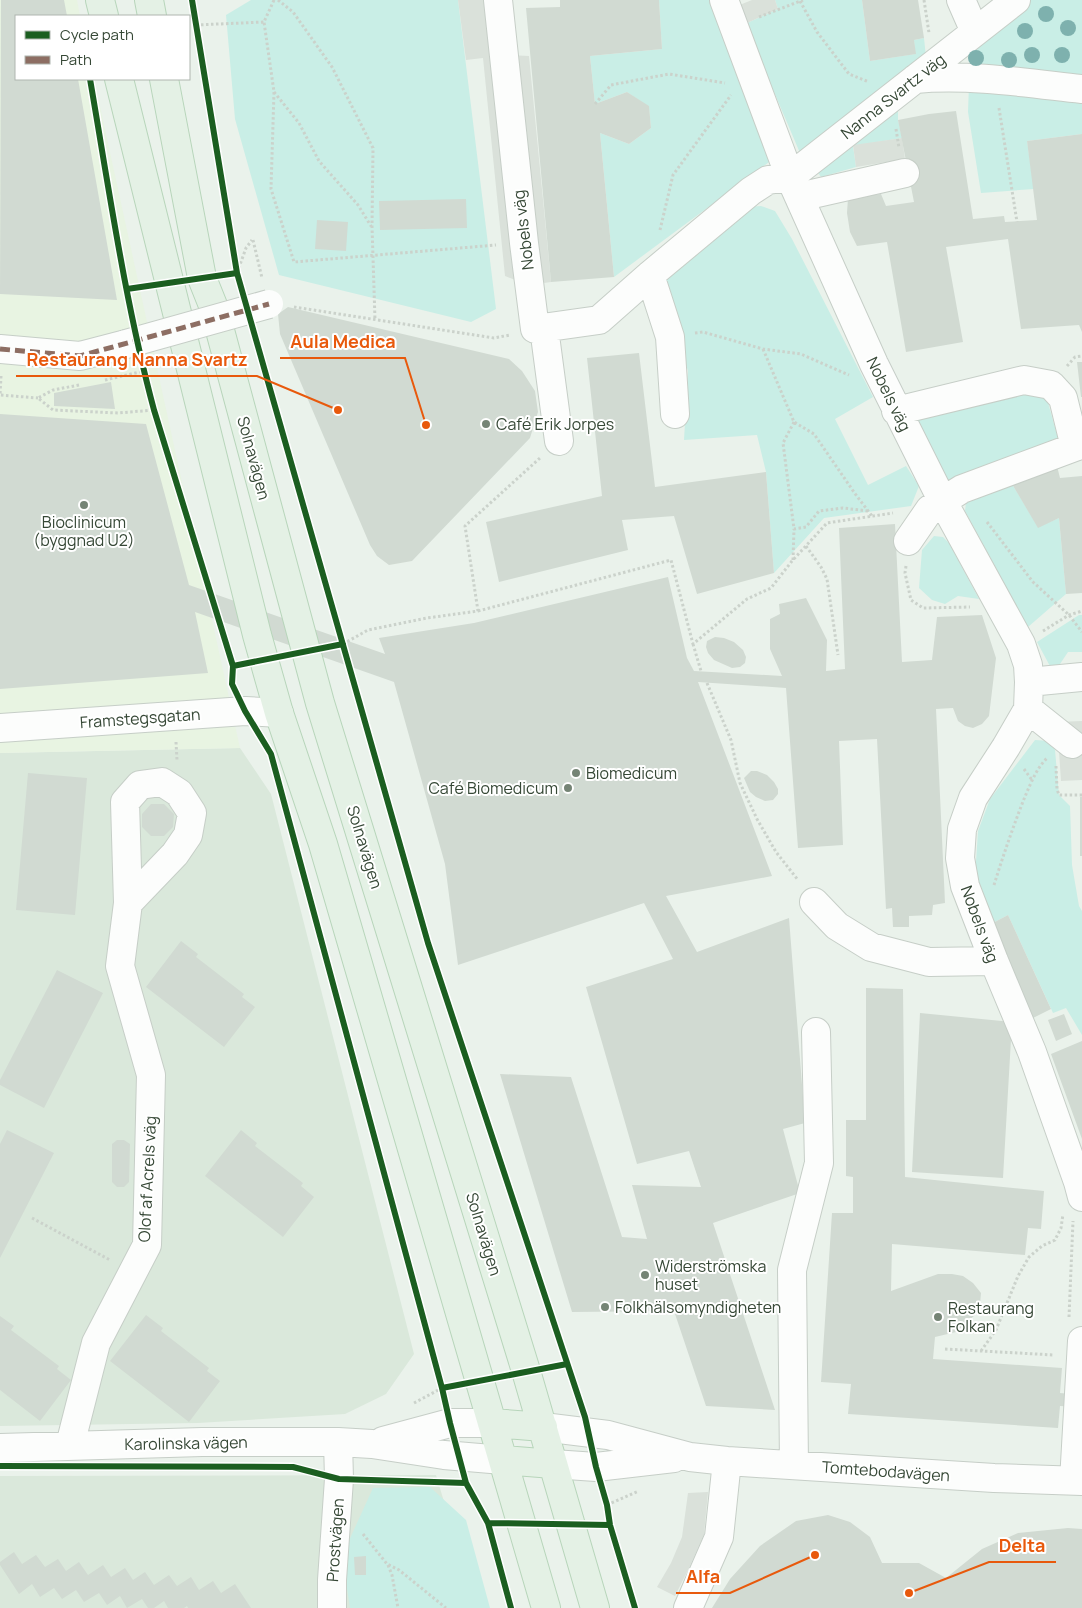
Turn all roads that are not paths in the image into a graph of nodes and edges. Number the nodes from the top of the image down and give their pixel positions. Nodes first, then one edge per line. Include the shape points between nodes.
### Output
1 (100, 0) edge
2 (149, 0) edge
3 (498, 0) edge
4 (724, 0) edge
5 (962, 0) edge
6 (1007, 8) edge
7 (104, 15) edge
8 (152, 15) edge
9 (976, 32) junction
10 (119, 80) edge
11 (164, 80) edge
12 (906, 85) junction
13 (1082, 89) edge
14 (905, 173) dead end
15 (794, 187) junction
16 (650, 275) junction
17 (266, 292) road end
18 (540, 329) junction
19 (1, 349) edge
20 (896, 411) junction
21 (674, 414) dead end
22 (559, 441) road end
23 (945, 499) junction
24 (908, 541) road end
25 (1082, 677) edge
26 (1029, 682) junction
27 (320, 703) junction
28 (1028, 708) junction
29 (280, 713) junction
30 (0, 728) edge
31 (1060, 741) road end
32 (814, 902) road end
33 (128, 903) junction
34 (994, 961) junction
35 (816, 1032) dead end
36 (1076, 1197) edge
37 (1075, 1331) edge
38 (492, 1423) junction
39 (543, 1428) junction
40 (338, 1442) junction
41 (372, 1444) junction
42 (70, 1445) junction
43 (0, 1448) edge
44 (690, 1457) junction
45 (503, 1460) junction
46 (726, 1461) junction
47 (553, 1464) junction
48 (794, 1465) junction
49 (1078, 1481) edge
50 (332, 1608) edge
51 (546, 1608) edge
52 (595, 1608) edge
53 (688, 1608) edge

1 - 7 main road
2 - 8 main road
3 - 18 street, Nobels väg via 524,243
4 - 15 street, Nobels väg via 734,26 744,76
5 - 9 street
6 - 9 street, Nanna Svartz väg
9 - 12 street, Nanna Svartz väg
10 - 29 main road via 257,635
11 - 27 main road, Solnavägen via 202,278 214,308
12 - 13 street via 934,77
12 - 15 street, Nanna Svartz väg
14 - 15 street
15 - 16 street via 768,180
15 - 20 street, Nobels väg
16 - 18 street via 599,320
16 - 21 street via 670,337
17 - 19 street, bridge via 134,353 80,356
18 - 22 street, Nobels väg
20 - 23 street, Nobels väg
20 - 23 street via 1024,380 1050,385 1063,398 1075,447
23 - 24 street
23 - 26 street, Nobels väg via 1020,644 1028,665
25 - 26 street
26 - 28 street, Nobels väg
27 - 29 main road
27 - 39 main road, Solnavägen
28 - 31 street
28 - 34 street, Nobels väg via 973,798 962,829 960,858 965,886
29 - 30 street, Framstegsgatan via 245,711
29 - 38 main road via 323,844
32 - 34 street via 837,926 871,946 929,962
33 - 33 street, Olof af Acrels väg via 175,854 188,835 192,813 179,793 162,782 140,784 125,802
33 - 42 street, Olof af Acrels väg via 120,966 151,1075 147,1245 96,1342
34 - 36 street, Nobels väg via 1032,1052
35 - 48 street via 819,1163 792,1270
37 - 49 street
38 - 39 main road
38 - 41 street, Karolinska vägen via 450,1423
38 - 45 main road
39 - 44 street, Tomtebodavägen via 608,1435
39 - 47 main road, Solnavägen
40 - 41 street, Karolinska vägen
40 - 42 street, Karolinska vägen
40 - 50 street, Prostvägen
41 - 45 street, Karolinska vägen
42 - 43 street, Karolinska vägen
44 - 46 street, Tomtebodavägen
44 - 47 street, Tomtebodavägen via 596,1467
45 - 47 main road
45 - 51 main road
46 - 48 street, Tomtebodavägen
46 - 53 street via 719,1537
47 - 52 main road, Solnavägen
48 - 49 street, Tomtebodavägen

